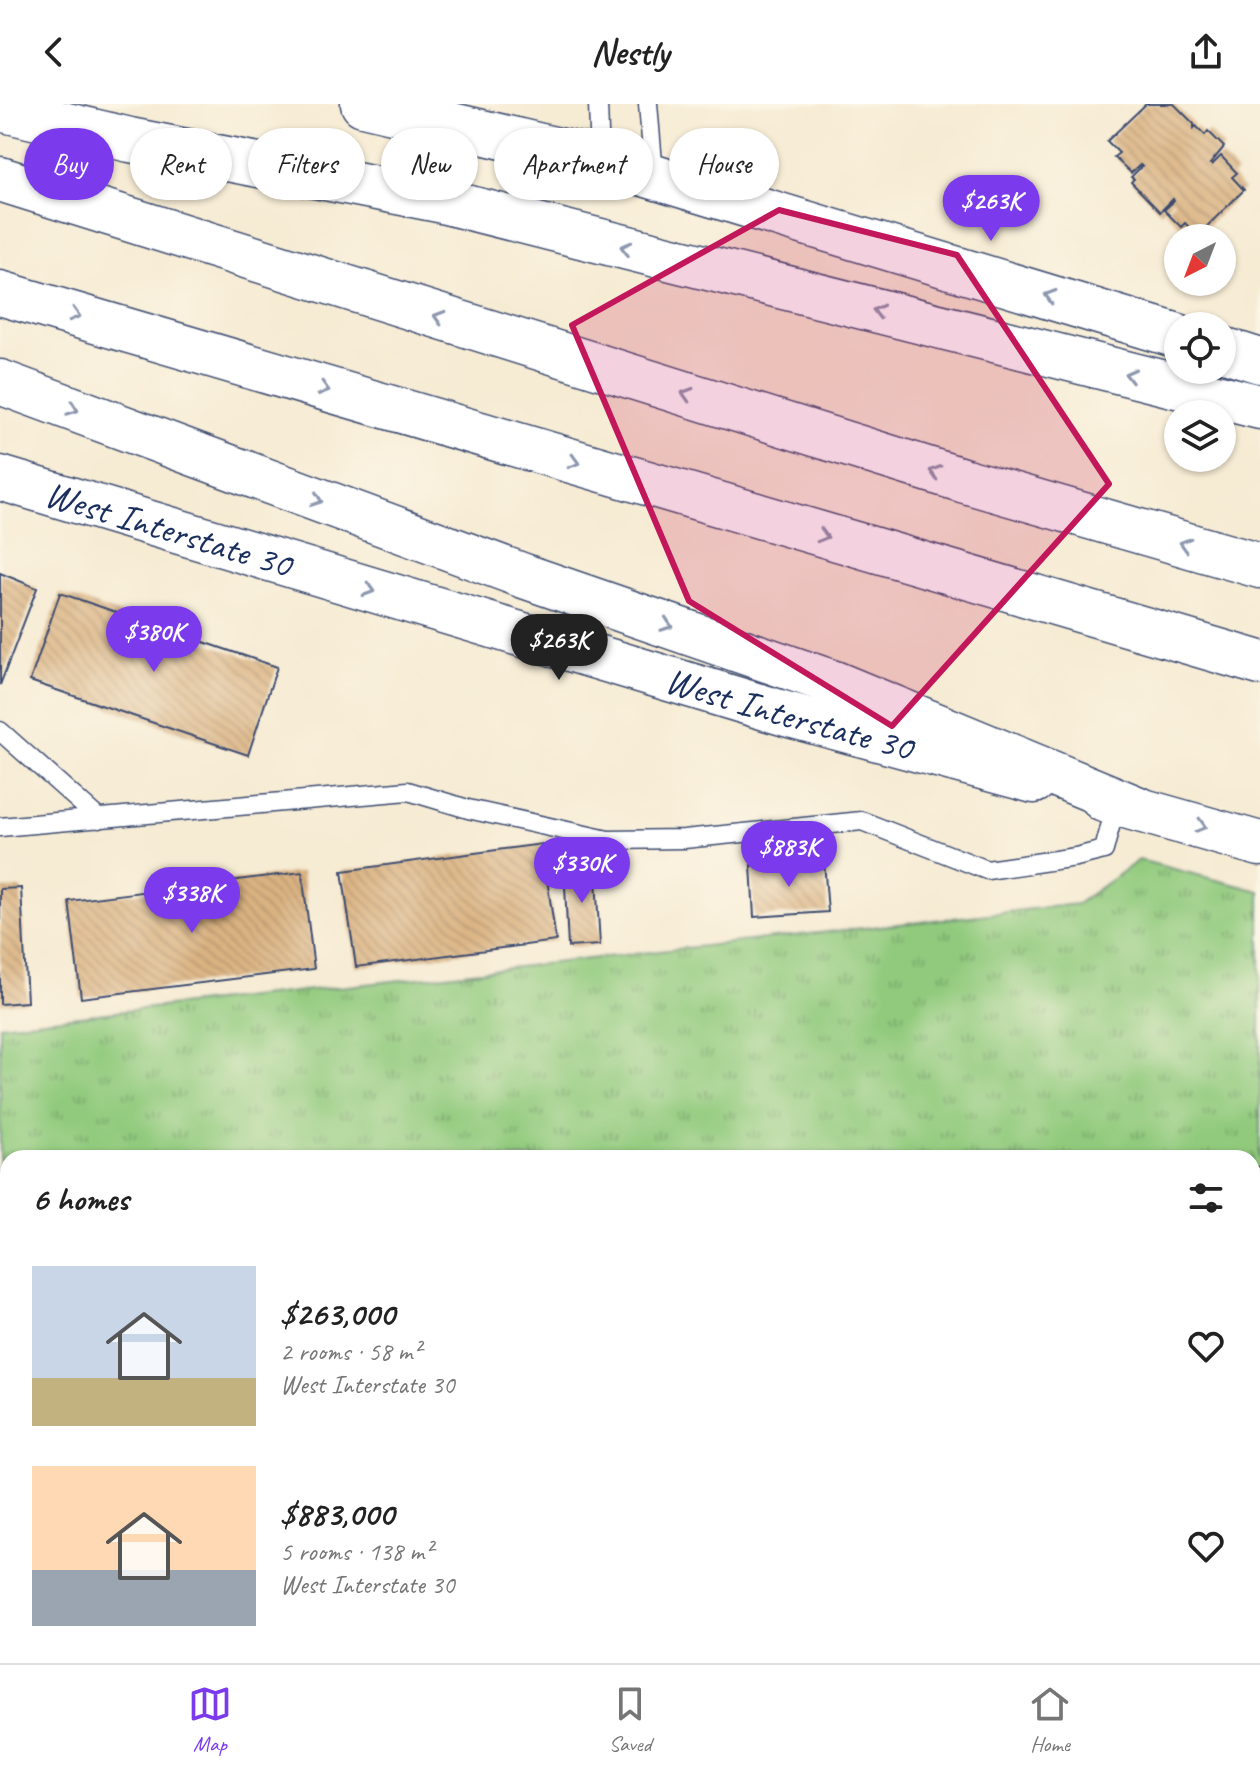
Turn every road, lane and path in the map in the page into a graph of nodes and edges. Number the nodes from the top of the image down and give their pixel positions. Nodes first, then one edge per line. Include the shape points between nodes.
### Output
1 (363, 104) edge
2 (598, 104) edge
3 (648, 104) edge
4 (0, 109) edge
5 (599, 128) edge
6 (494, 136) edge
7 (654, 178) joint
8 (0, 179) edge
9 (0, 293) edge
10 (1164, 332) edge
11 (1236, 353) edge
12 (1260, 361) edge
13 (0, 382) edge
14 (1260, 407) edge
15 (0, 478) edge
16 (1260, 566) edge
17 (1260, 663) edge
18 (0, 731) edge
19 (1129, 807) junction
20 (99, 819) junction
21 (0, 827) edge
22 (1260, 844) edge

1 - 6 main road
2 - 5 lane
3 - 7 lane
14 -> 4 main road via 438,200
10 -> 7 main road
16 -> 8 main road via 946,476
9 -> 17 main road
11 - 12 main road
13 -> 19 main road via 524,576 834,683
15 -> 19 main road, West Interstate 30 via 771,710
18 - 20 lane
19 - 20 lane via 1104,850 987,870 862,821 684,839 608,840 408,791
19 -> 22 main road, West Interstate 30
20 - 21 lane

